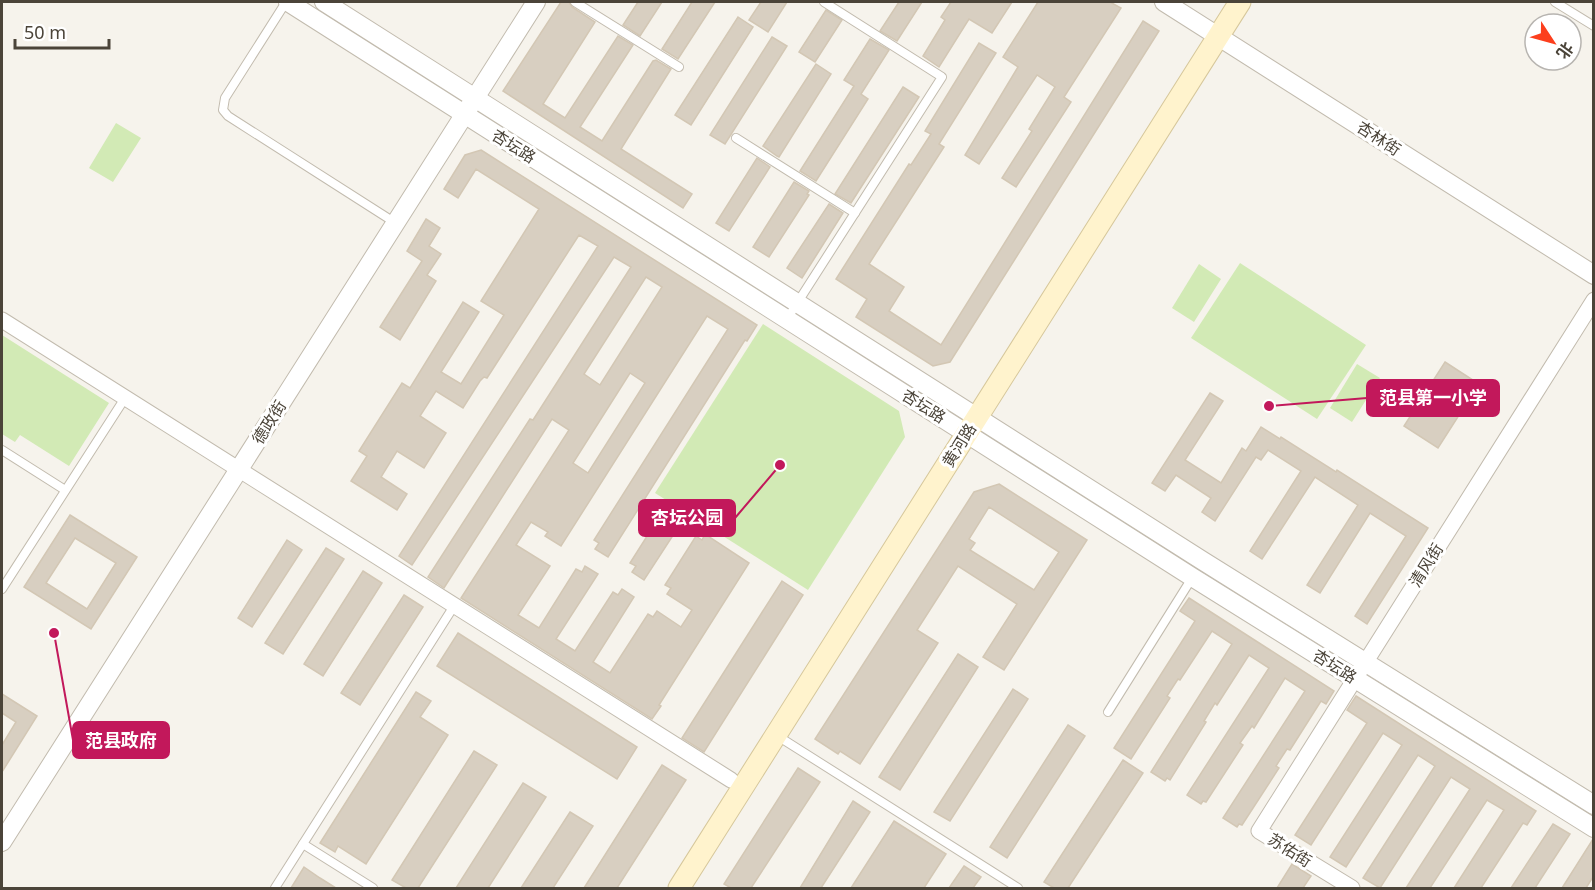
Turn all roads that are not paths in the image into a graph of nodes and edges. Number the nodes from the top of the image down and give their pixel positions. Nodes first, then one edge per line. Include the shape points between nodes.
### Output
1 (287, 2) edge
2 (324, 2) edge
3 (536, 2) edge
4 (575, 2) edge
5 (824, 2) edge
6 (1164, 2) edge
7 (1223, 2) edge
8 (1240, 2) edge
9 (1555, 2) edge
10 (1593, 26) edge
11 (1212, 32) junction
12 (679, 67) dead end
13 (475, 98) junction
14 (464, 114) junction
15 (736, 138) dead end
16 (855, 213) junction
17 (396, 223) junction
18 (1593, 275) edge
19 (1593, 300) edge
20 (797, 303) junction
21 (787, 319) junction
22 (2, 320) edge
23 (125, 398) junction
24 (965, 421) junction
25 (2, 450) edge
26 (239, 470) junction
27 (65, 490) junction
28 (1192, 577) junction
29 (2, 590) edge
30 (454, 606) junction
31 (1364, 662) junction
32 (1354, 678) junction
33 (1108, 712) dead end
34 (776, 735) junction
35 (731, 780) junction
36 (1593, 805) edge
37 (1593, 828) edge
38 (1259, 831) joint
39 (2, 842) edge
40 (303, 844) junction
41 (275, 888) edge
42 (373, 888) edge
43 (662, 888) edge
44 (679, 888) edge
45 (1018, 888) edge
46 (1352, 888) edge

1 - 14 street, 杏坛路
1 - 17 lane via 225,98 223,110
2 - 13 street, 杏坛路
3 - 13 street, 德政街
4 - 12 lane
5 - 16 lane via 942,77
6 - 11 street, 杏林街
7 - 11 main road, 黄河路
8 - 11 main road, 黄河路
9 - 10 lane
11 - 18 street, 杏林街
11 - 24 main road, 黄河路
13 - 14 street, 德政街
13 - 20 street, 杏坛路
14 - 17 street, 德政街
14 - 21 street, 杏坛路
15 - 16 lane
16 - 20 lane
17 - 26 street, 德政街
19 - 31 street, 清风街
20 - 21 lane
20 - 24 street, 杏坛路
21 - 24 street, 杏坛路
22 - 23 street
23 - 26 street
23 - 27 lane
24 - 28 street, 杏坛路
24 - 31 street, 杏坛路
24 - 34 main road, 黄河路
24 - 35 main road, 黄河路
25 - 27 lane
26 - 30 street
26 - 39 street, 德政街
27 - 29 lane
28 - 32 street, 杏坛路
28 - 33 lane
30 - 35 street
30 - 40 lane
31 - 32 street, 清风街
31 - 36 street, 杏坛路
32 - 37 street, 杏坛路
32 - 38 street, 清风街
34 - 44 main road, 黄河路
34 - 45 lane
35 - 43 main road, 黄河路
38 - 46 street, 苏佑街
40 - 41 lane
40 - 42 lane

